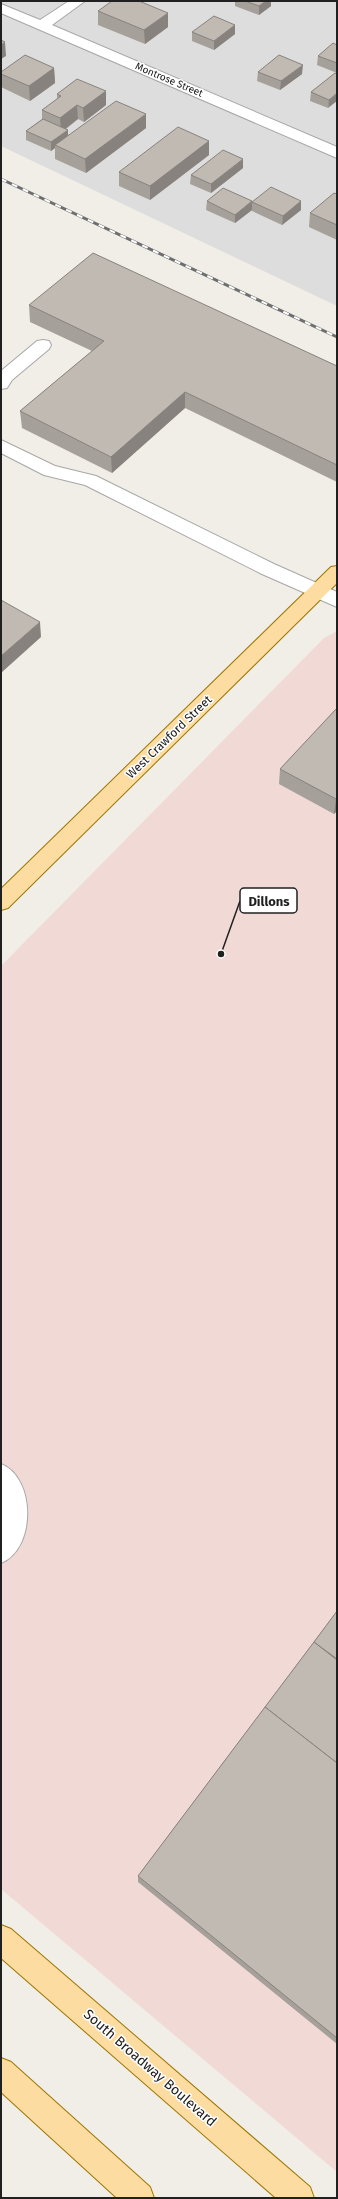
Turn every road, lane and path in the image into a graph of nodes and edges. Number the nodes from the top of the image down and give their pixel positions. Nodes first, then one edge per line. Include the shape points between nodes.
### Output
1 (78, 1) edge
2 (1, 8) edge
3 (42, 25) junction
4 (337, 153) edge
5 (43, 345) dead end
6 (1, 384) edge
7 (1, 446) edge
8 (337, 572) edge
9 (318, 590) junction
10 (337, 600) edge
11 (1, 902) edge
12 (1, 1476) edge
13 (1, 1551) edge
14 (1, 1938) edge
15 (1, 2072) edge
16 (139, 2198) edge
17 (300, 2198) edge

1 - 3 street
2 - 3 street, Montrose Street
3 - 4 street, Montrose Street
5 - 6 street via 6,376
7 - 9 street via 50,471 90,480 268,569
8 - 9 main road, West Crawford Street
9 - 10 street
9 - 11 main road, West Crawford Street
12 - 13 street via 14,1498 14,1530
14 - 17 main road, South Broadway Boulevard
15 - 16 main road

